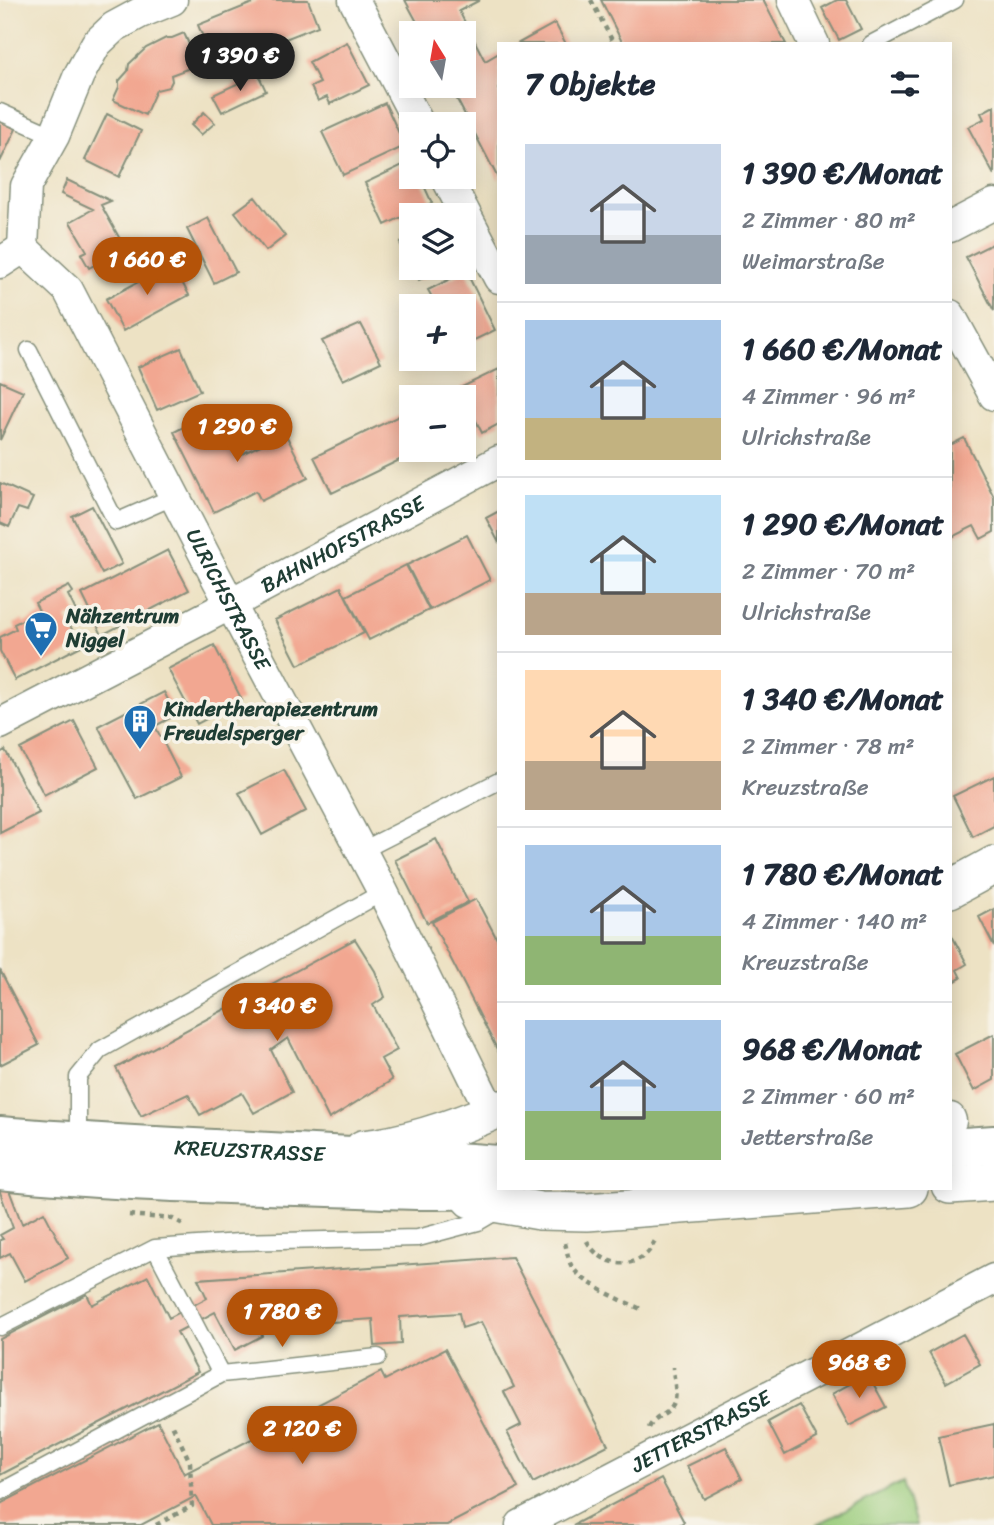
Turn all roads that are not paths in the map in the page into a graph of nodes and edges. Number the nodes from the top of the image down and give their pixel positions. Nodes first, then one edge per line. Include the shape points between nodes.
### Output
1 (172, 0) edge
2 (354, 0) edge
3 (793, 0) edge
4 (955, 0) edge
5 (813, 42) edge
6 (875, 42) edge
7 (0, 112) edge
8 (413, 112) edge
9 (54, 136) junction
10 (452, 189) edge
11 (994, 204) edge
12 (952, 226) edge
13 (12, 255) edge
14 (497, 274) edge
15 (952, 319) edge
16 (29, 350) dead end
17 (994, 395) edge
18 (497, 462) edge
19 (174, 496) junction
20 (231, 604) junction
21 (0, 723) edge
22 (497, 782) edge
23 (361, 851) junction
24 (994, 865) edge
25 (952, 888) edge
26 (383, 892) junction
27 (495, 1110) edge
28 (952, 1129) edge
29 (0, 1136) edge
30 (994, 1145) edge
31 (318, 1153) junction
32 (77, 1159) junction
33 (497, 1165) edge
34 (0, 1170) edge
35 (994, 1182) edge
36 (952, 1185) edge
37 (882, 1190) edge
38 (492, 1192) edge
39 (155, 1248) junction
40 (994, 1279) edge
41 (0, 1327) edge
42 (378, 1357) dead end
43 (221, 1374) junction
44 (0, 1492) edge
45 (521, 1525) edge

1 - 9 street via 114,27 96,44
2 - 8 street
3 - 5 street
4 - 6 lane
7 - 9 lane
9 - 13 street via 26,186
10 - 14 street
11 - 12 street
13 - 19 street, ULRICHSTRASSE via 68,290
15 - 17 street
16 - 19 lane via 116,522
18 - 20 street, BAHNHOFSTRASSE
19 - 20 street, ULRICHSTRASSE
20 - 21 street, BAHNHOFSTRASSE
20 - 23 street, ULRICHSTRASSE
22 - 23 lane
23 - 26 street, ULRICHSTRASSE
24 - 25 street
26 - 27 street, ULRICHSTRASSE
26 - 32 lane via 100,1050 78,1077
27 - 31 street via 401,1143
28 - 30 main road
29 - 32 main road, KREUZSTRASSE
31 - 32 main road, KREUZSTRASSE
31 - 33 main road, KREUZSTRASSE
32 - 34 main road, KREUZSTRASSE
32 - 38 main road, KREUZSTRASSE via 134,1181
35 - 36 street
37 - 38 street via 587,1212 540,1211
38 - 39 lane via 495,1212 478,1222 418,1238
39 - 41 lane
39 - 43 lane
40 - 45 street, JETTERSTRASSE
42 - 43 lane
43 - 44 lane

